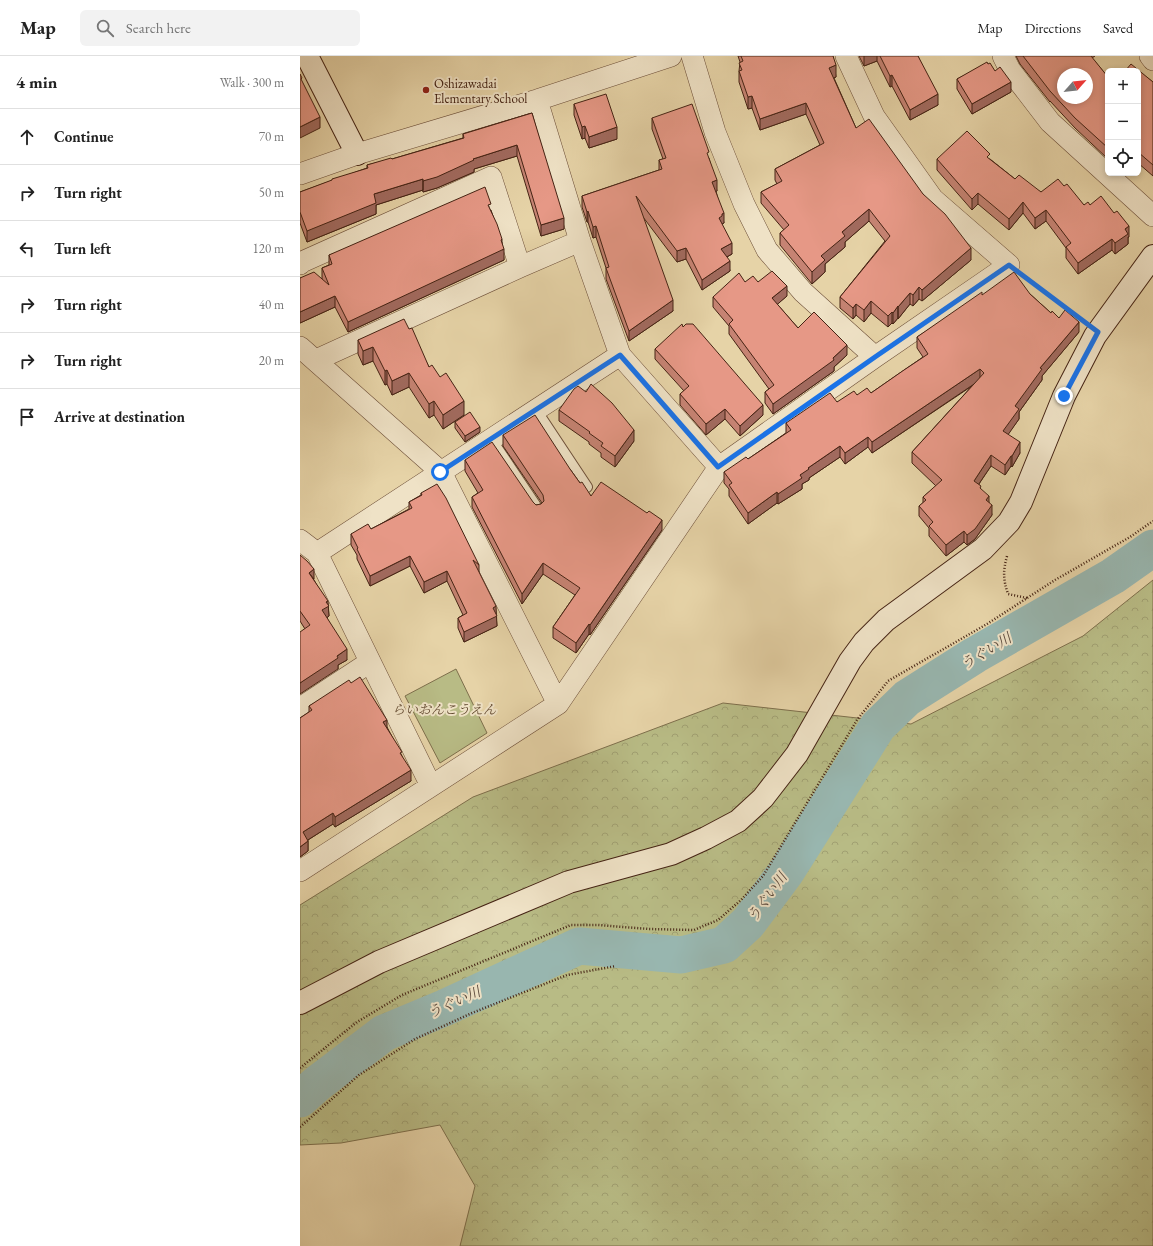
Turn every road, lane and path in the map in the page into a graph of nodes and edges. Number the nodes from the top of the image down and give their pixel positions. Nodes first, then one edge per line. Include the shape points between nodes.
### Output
1 (307, 56) edge
2 (671, 56) edge
3 (692, 56) edge
4 (846, 56) edge
5 (1003, 56) edge
6 (1150, 56) edge
7 (1153, 60) edge
8 (537, 100) junction
9 (357, 154) junction
10 (300, 174) edge
11 (1153, 216) edge
12 (580, 241) junction
13 (1153, 256) edge
14 (300, 264) edge
15 (1009, 265) junction
16 (520, 267) junction
17 (1098, 332) junction
18 (300, 346) edge
19 (620, 355) junction
20 (875, 357) junction
21 (316, 360) junction
22 (536, 410) junction
23 (491, 439) junction
24 (718, 467) junction
25 (440, 472) junction
26 (587, 487) edge
27 (538, 510) edge
28 (1009, 522) junction
29 (300, 540) edge
30 (317, 553) junction
31 (1028, 598) dead end
32 (370, 662) junction
33 (558, 704) junction
34 (300, 708) edge
35 (431, 786) junction
36 (300, 871) edge
37 (616, 966) dead end
38 (300, 1004) edge
39 (300, 1127) edge

1 - 9 street
2 - 8 street
3 - 20 street via 715,132 744,204 767,250 803,292
4 - 15 street via 874,116 933,199
5 - 11 street via 1010,70 1050,122
6 - 7 street
8 - 9 street
8 - 12 street
9 - 10 street
12 - 16 street
12 - 19 street
13 - 17 street
14 - 16 street via 491,177
15 - 17 path
15 - 20 street
16 - 21 street
17 - 28 street via 1064,396 1021,502
18 - 21 street
19 - 22 street
19 - 24 street
20 - 24 street
21 - 25 street
22 - 23 street
22 - 26 lane
23 - 25 street
23 - 27 lane
24 - 33 street
25 - 30 street
25 - 33 street
28 - 31 path via 1015,534 1004,565 1004,580 1008,594
28 - 38 street via 984,549 886,620 864,642 850,661 797,754 763,798 738,821 671,854 569,882 379,962
29 - 30 street
30 - 32 street
32 - 34 street
32 - 35 street
33 - 35 street
35 - 36 street
37 - 39 path via 567,974 415,1039 359,1075

